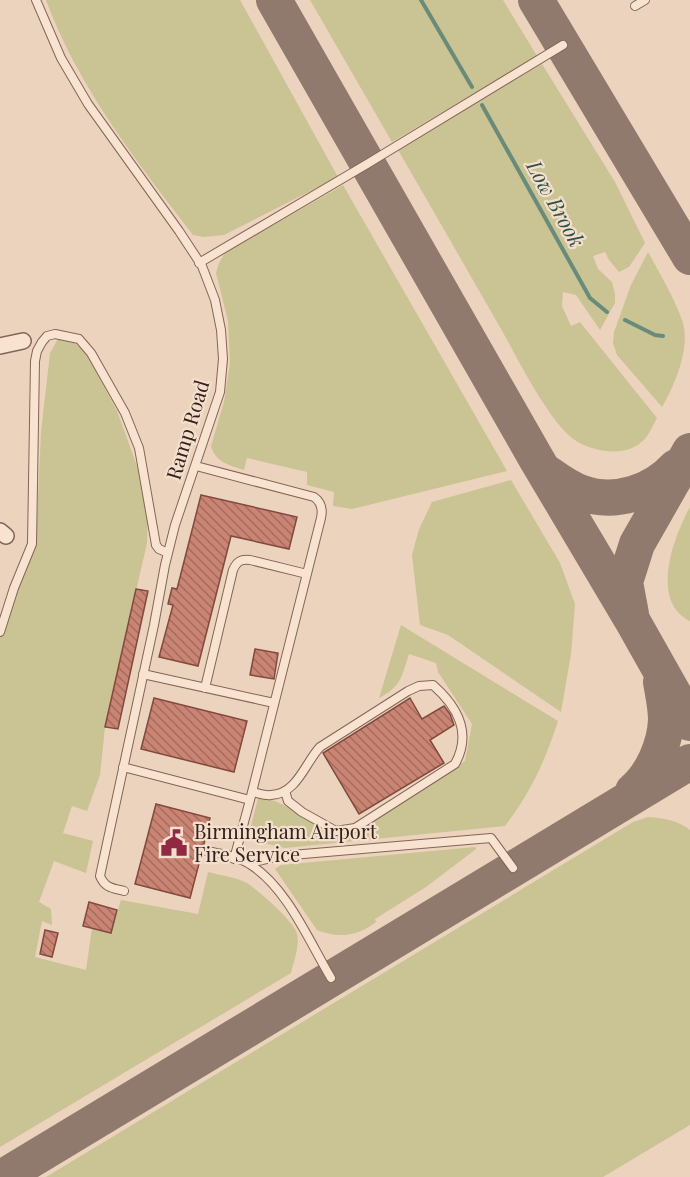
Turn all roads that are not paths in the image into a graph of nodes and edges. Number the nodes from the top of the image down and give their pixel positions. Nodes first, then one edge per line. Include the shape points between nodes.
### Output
1 (36, 0) edge
2 (645, 0) edge
3 (635, 6) dead end
4 (563, 45) dead end
5 (199, 262) junction
6 (23, 341) dead end
7 (0, 346) edge
8 (196, 466) junction
9 (168, 553) junction
10 (307, 574) junction
11 (0, 632) edge
12 (144, 674) junction
13 (205, 688) junction
14 (274, 703) junction
15 (123, 767) junction
16 (285, 791) junction
17 (251, 796) junction
18 (202, 850) dead end
19 (234, 859) junction
20 (249, 863) junction
21 (513, 868) dead end
22 (124, 891) dead end
23 (331, 978) dead end

1 - 5 lane, Ramp Road via 61,58 88,104
2 - 3 lane
4 - 5 lane
5 - 8 lane, Ramp Road via 215,300 223,359 220,392
6 - 7 street
8 - 9 lane, Ramp Road
8 - 10 lane via 319,501 322,512
9 - 11 lane via 156,545 136,441 91,353 79,339 48,336 35,361 32,544
9 - 12 lane, Ramp Road
10 - 13 lane via 250,560 236,562
10 - 14 lane
12 - 13 lane
12 - 15 lane, Ramp Road
13 - 14 lane
14 - 17 lane
15 - 17 lane
15 - 22 lane, Ramp Road via 100,876 108,888
16 - 16 lane via 302,776 320,747 419,686 433,686 462,723 455,764 355,828 336,831 326,826 288,801
16 - 17 lane
17 - 19 lane
18 - 19 lane
19 - 20 lane
20 - 21 lane via 280,856 491,838
20 - 23 lane via 283,896

